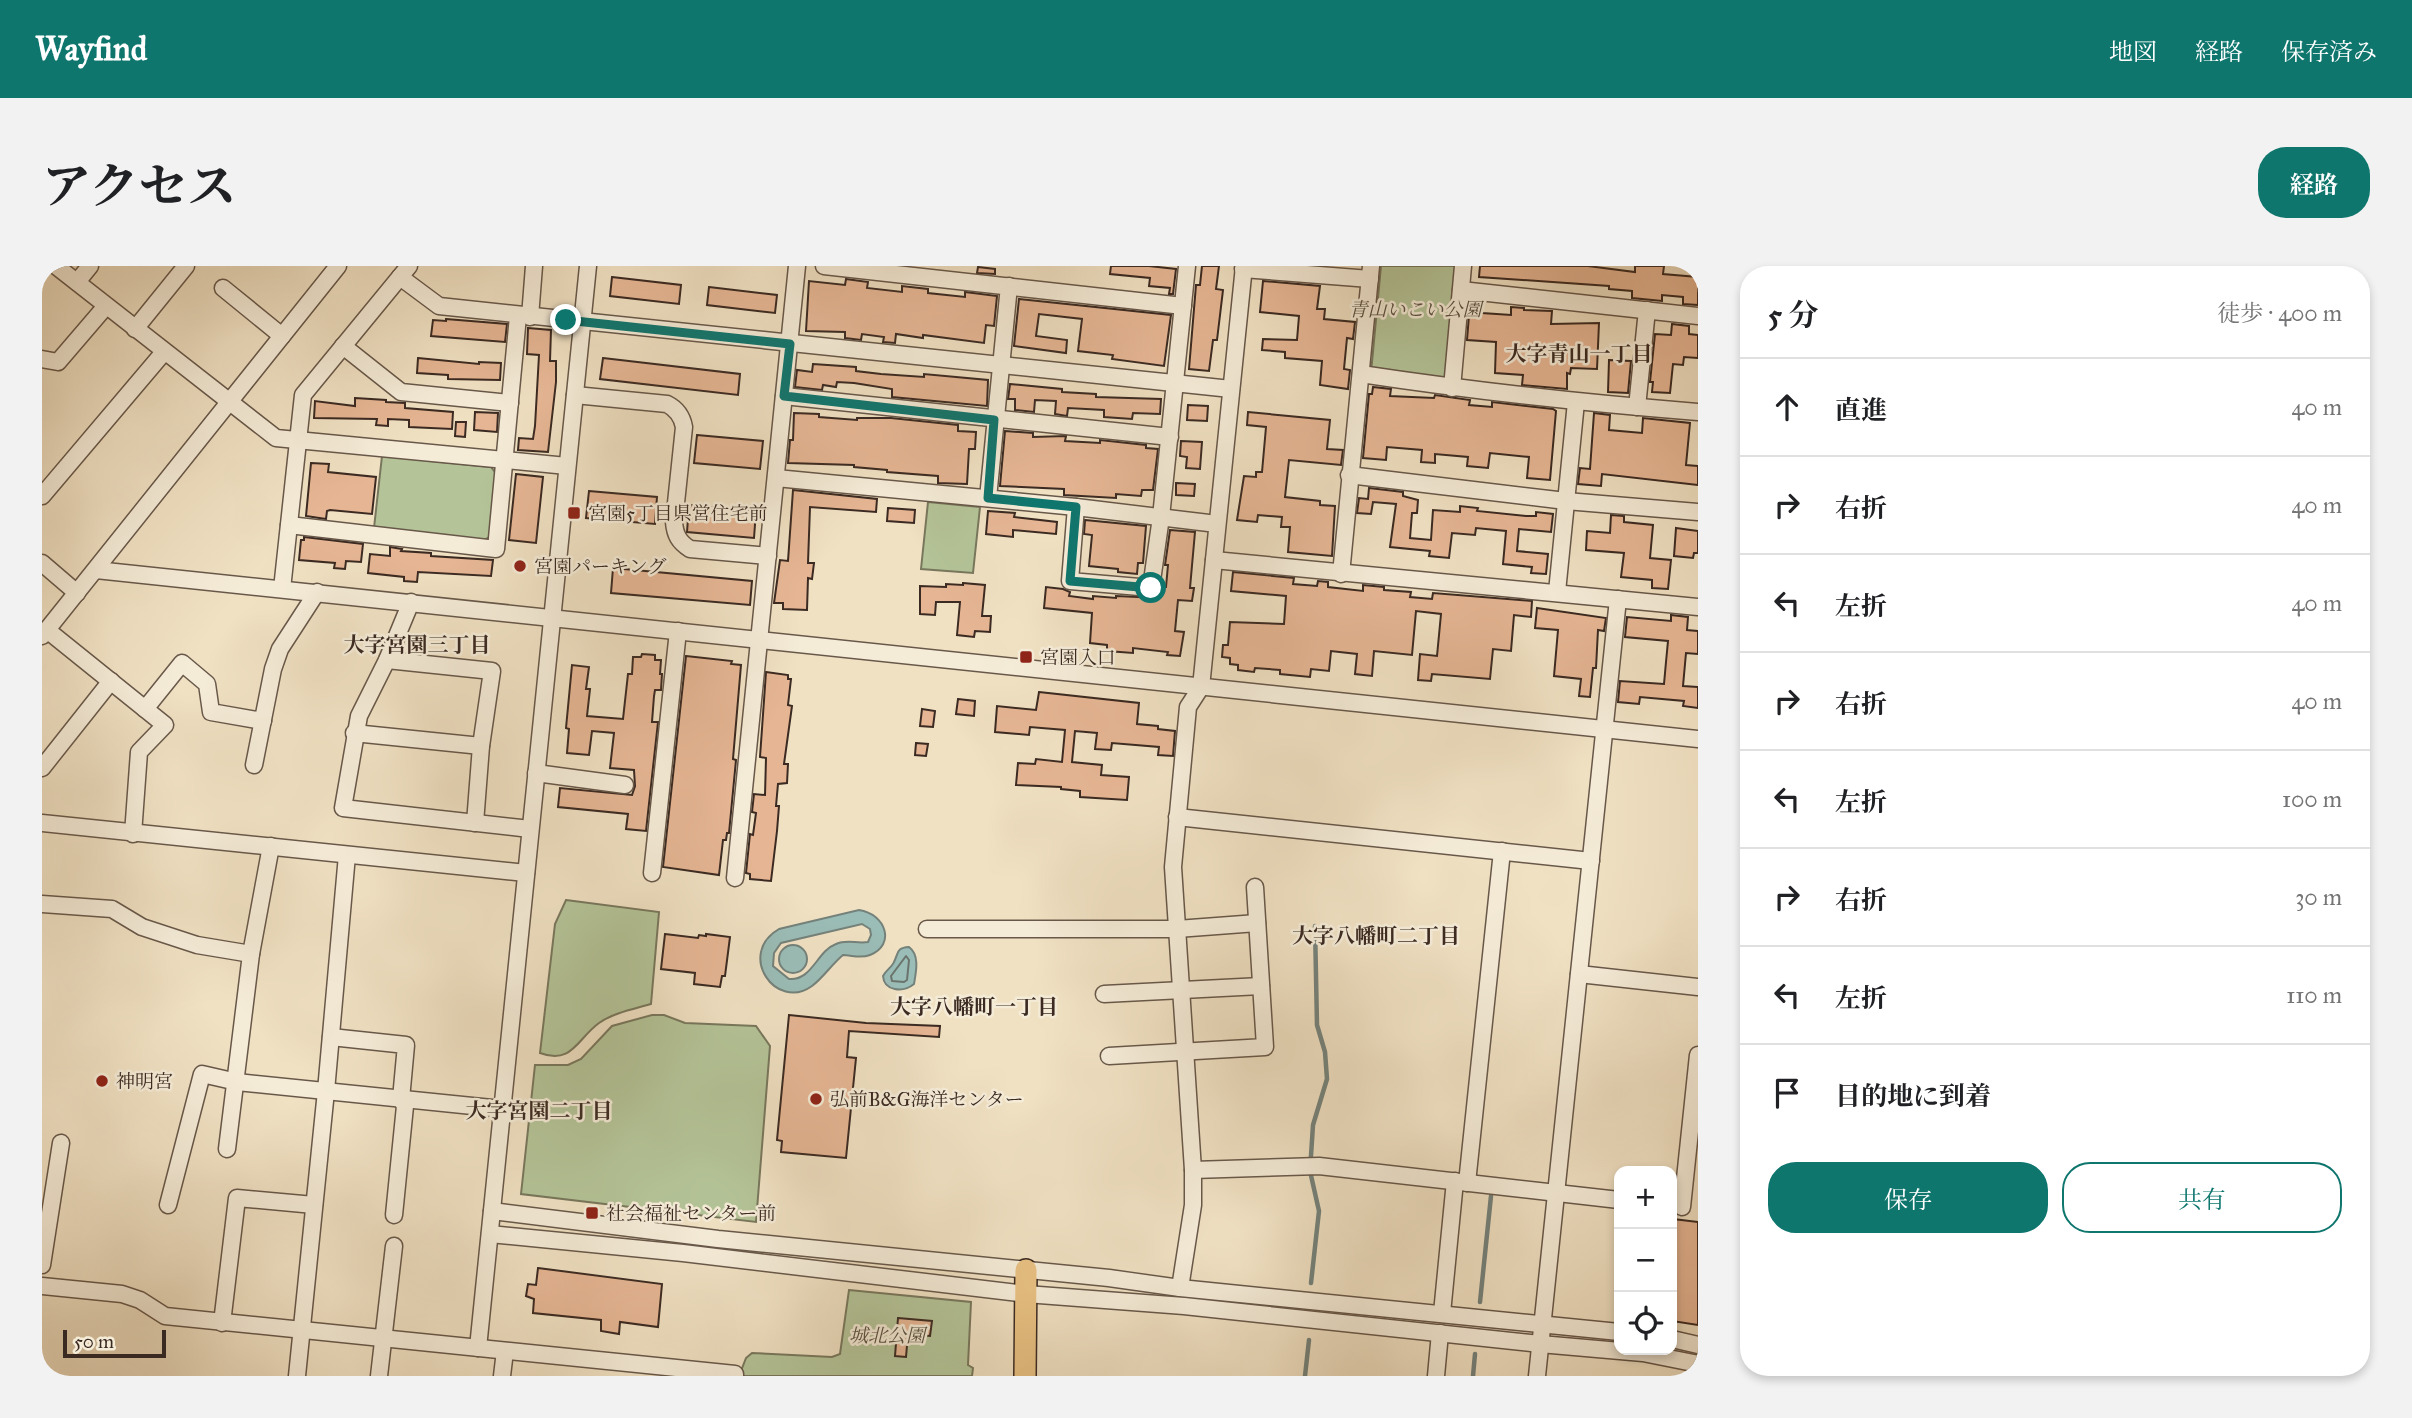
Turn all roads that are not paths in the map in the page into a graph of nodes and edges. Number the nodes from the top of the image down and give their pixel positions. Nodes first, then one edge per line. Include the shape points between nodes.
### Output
1 (56, 266) edge
2 (90, 266) edge
3 (186, 266) edge
4 (534, 266) edge
5 (588, 266) edge
6 (797, 266) edge
7 (824, 266) edge
8 (1186, 266) edge
9 (1463, 266) edge
10 (1243, 267) edge
11 (332, 268) edge
12 (404, 271) edge
13 (1371, 273) edge
14 (77, 282) junction
15 (1009, 286) junction
16 (223, 288) dead end
17 (1461, 290) junction
18 (106, 306) junction
19 (1182, 306) junction
20 (1647, 310) junction
21 (524, 316) junction
22 (1698, 316) edge
23 (582, 321) junction
24 (135, 329) junction
25 (282, 336) junction
26 (790, 344) junction
27 (343, 346) junction
28 (164, 352) junction
29 (42, 359) edge
30 (1000, 366) junction
31 (1361, 374) junction
32 (1175, 382) junction
33 (1231, 388) junction
34 (1452, 388) junction
35 (575, 395) junction
36 (784, 396) junction
37 (1576, 402) junction
38 (229, 403) junction
39 (510, 403) junction
40 (1637, 407) junction
41 (1698, 412) edge
42 (994, 420) junction
43 (1170, 437) junction
44 (298, 440) junction
45 (504, 461) junction
46 (567, 466) junction
47 (1349, 475) junction
48 (776, 478) junction
49 (42, 496) edge
50 (988, 498) junction
51 (1566, 501) junction
52 (1076, 507) junction
53 (1698, 512) edge
54 (1161, 517) junction
55 (1217, 524) junction
56 (289, 525) junction
57 (768, 556) junction
58 (1214, 560) junction
59 (42, 563) edge
60 (96, 570) junction
61 (1341, 573) junction
62 (282, 589) junction
63 (317, 592) junction
64 (77, 593) junction
65 (1557, 593) junction
66 (1618, 599) junction
67 (411, 602) junction
68 (1698, 607) edge
69 (552, 617) junction
70 (678, 631) junction
71 (45, 633) edge
72 (760, 639) junction
73 (387, 660) junction
74 (111, 681) junction
75 (1201, 687) junction
76 (145, 709) junction
77 (263, 721) junction
78 (1605, 730) junction
79 (354, 733) junction
80 (1698, 739) edge
81 (481, 746) junction
82 (254, 765) dead end
83 (42, 768) edge
84 (536, 773) junction
85 (625, 785) dead end
86 (1177, 817) junction
87 (42, 823) edge
88 (475, 823) junction
89 (530, 829) junction
90 (133, 834) junction
91 (271, 846) junction
92 (1502, 851) junction
93 (347, 855) junction
94 (1591, 861) junction
95 (526, 873) junction
96 (652, 873) dead end
97 (735, 878) dead end
98 (1255, 887) dead end
99 (42, 904) edge
100 (1257, 923) junction
101 (927, 929) dead end
102 (1177, 929) junction
103 (251, 954) junction
104 (1579, 974) junction
105 (1261, 986) junction
106 (1698, 988) edge
107 (1181, 990) junction
108 (1104, 994) dead end
109 (331, 1037) junction
110 (1185, 1052) junction
111 (1698, 1055) edge
112 (1109, 1056) dead end
113 (237, 1082) junction
114 (326, 1091) junction
115 (401, 1099) junction
116 (502, 1109) junction
117 (61, 1143) dead end
118 (227, 1149) dead end
119 (1193, 1170) junction
120 (1461, 1182) junction
121 (1556, 1194) junction
122 (1614, 1200) edge
123 (168, 1205) dead end
124 (314, 1205) junction
125 (1684, 1207) edge
126 (492, 1212) junction
127 (394, 1215) dead end
128 (490, 1234) junction
129 (394, 1246) dead end
130 (42, 1265) edge
131 (1026, 1270) junction
132 (42, 1286) edge
133 (1180, 1288) junction
134 (1026, 1294) junction
135 (1442, 1313) junction
136 (222, 1323) junction
137 (1542, 1323) junction
138 (302, 1331) junction
139 (1614, 1331) edge
140 (1440, 1333) junction
141 (383, 1339) junction
142 (1677, 1340) edge
143 (1540, 1344) junction
144 (1698, 1345) edge
145 (478, 1348) junction
146 (505, 1351) junction
147 (1698, 1364) edge
148 (297, 1376) edge
149 (379, 1376) edge
150 (502, 1376) edge
151 (735, 1376) edge
152 (1025, 1376) edge
153 (1436, 1376) edge
154 (1537, 1376) edge

1 - 14 street
2 - 14 street
3 - 24 street
4 - 21 street
5 - 23 street
6 - 26 street
7 - 15 street
8 - 19 street
9 - 17 street
10 - 13 street
10 - 33 street
11 - 25 street
12 - 21 street via 439,306
12 - 27 street
13 - 31 street
14 - 18 street
15 - 19 street
15 - 30 street
16 - 25 street
17 - 20 street
17 - 34 street
18 - 24 street
18 - 29 street via 58,362
19 - 32 street
20 - 22 street
20 - 40 street
21 - 23 street
21 - 39 street
23 - 26 street
23 - 35 street
24 - 28 street
25 - 38 street
26 - 30 street
26 - 36 street
27 - 39 street via 401,392
27 - 44 street via 303,396
28 - 38 street
28 - 49 street
30 - 32 street
30 - 42 street
31 - 34 street
31 - 47 street
32 - 33 street
32 - 43 street
33 - 55 street
34 - 37 street
35 - 46 street
35 - 57 street via 674,408 684,427 674,522 678,538 690,549
36 - 42 street
36 - 48 street
37 - 40 street
37 - 51 street
38 - 44 street via 276,438
38 - 60 street
39 - 45 street
40 - 41 street
42 - 43 street
42 - 50 street
43 - 54 street
44 - 45 street
44 - 56 street
45 - 46 street
45 - 56 street via 496,549
46 - 69 street
47 - 51 street
47 - 61 street
48 - 50 street
48 - 57 street
50 - 52 street
51 - 53 street
51 - 65 street
52 - 54 street
52 - 54 street via 1070,581 1151,588
54 - 55 street
55 - 58 street
56 - 62 street
57 - 72 street
58 - 61 street
58 - 75 street
59 - 64 street
60 - 62 street
60 - 64 street
61 - 65 street
62 - 63 street
63 - 67 street
63 - 77 street via 280,649
64 - 71 street
65 - 66 street
66 - 68 street
66 - 78 street
67 - 69 street
67 - 73 street
69 - 70 street
69 - 84 street
70 - 72 street
70 - 96 street
71 - 74 street
72 - 75 street
72 - 97 street
73 - 79 street
73 - 81 street via 492,671
74 - 76 street
74 - 83 street
75 - 78 street
75 - 86 street via 1188,707
76 - 77 street via 182,663 207,684 211,712
76 - 90 street via 165,725 139,752
77 - 82 street
78 - 80 street
78 - 94 street
79 - 81 street
79 - 88 street via 343,808
81 - 88 street
84 - 85 street via 601,774
84 - 89 street
86 - 92 street
86 - 102 street via 1173,867
87 - 90 street
88 - 89 street
89 - 95 street
90 - 91 street
91 - 93 street
91 - 103 street
92 - 94 street
92 - 120 street
93 - 95 street
93 - 109 street
94 - 104 street
95 - 116 street
98 - 100 street
99 - 103 street via 112,909 142,927 197,945
100 - 102 street
100 - 105 street
101 - 102 street
102 - 107 street
103 - 113 street
104 - 106 street
104 - 121 street
105 - 107 street
105 - 110 street via 1265,1047
107 - 108 street
107 - 110 street
109 - 114 street
109 - 115 street via 406,1045
110 - 112 street
110 - 119 street
111 - 125 street
113 - 114 street
113 - 118 street
113 - 123 street via 202,1074
114 - 115 street
114 - 124 street
115 - 116 street
115 - 127 street via 405,1106
116 - 126 street
117 - 130 street
119 - 120 street via 1320,1166
119 - 133 street via 1194,1205
120 - 121 street
120 - 135 street
121 - 122 street
121 - 137 street
124 - 136 street via 237,1198
124 - 138 street
126 - 128 street
126 - 131 street
128 - 134 street
128 - 145 street
129 - 141 street
131 - 133 street
131 - 134 main road
132 - 136 street via 122,1294 164,1316
133 - 135 street
134 - 140 street
134 - 152 main road
135 - 137 street
136 - 138 street
137 - 139 street
137 - 143 street
138 - 141 street
138 - 148 street
140 - 143 street
140 - 153 street
141 - 145 street
141 - 149 street
142 - 144 street
143 - 147 street via 1643,1353
143 - 154 street
145 - 146 street
146 - 150 street
146 - 151 street

